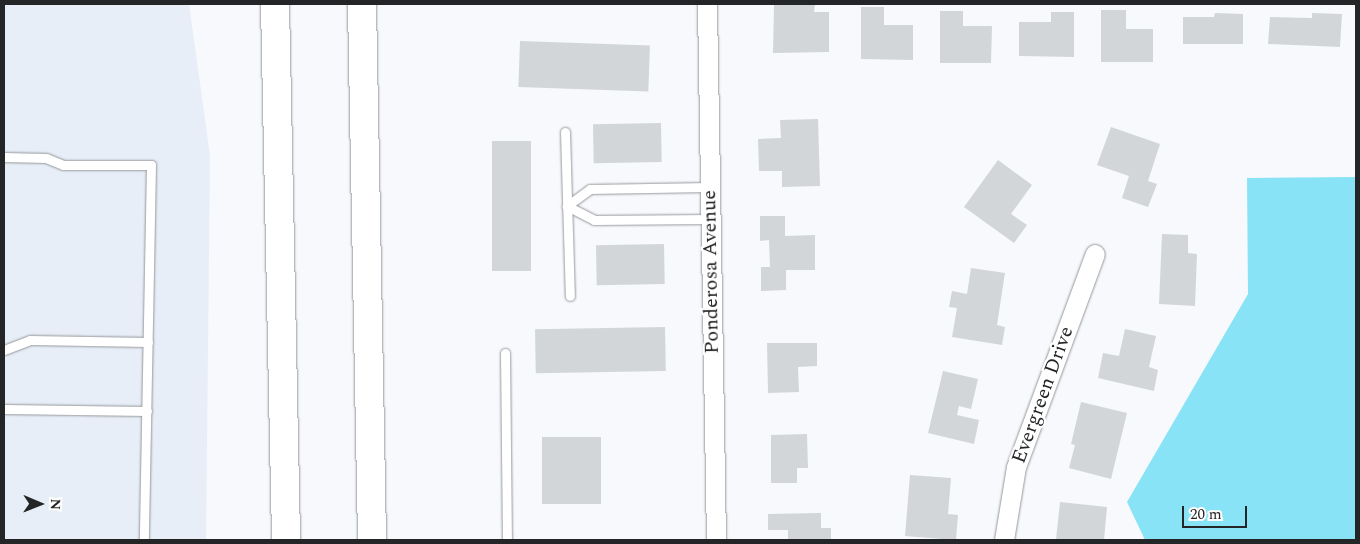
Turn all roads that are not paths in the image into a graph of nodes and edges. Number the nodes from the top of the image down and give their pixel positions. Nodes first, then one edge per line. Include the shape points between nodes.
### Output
1 (276, 4) edge
2 (362, 4) edge
3 (707, 4) edge
4 (565, 132) dead end
5 (4, 157) edge
6 (709, 187) junction
7 (567, 206) junction
8 (710, 219) junction
9 (1095, 254) dead end
10 (570, 296) dead end
11 (148, 342) junction
12 (4, 350) edge
13 (505, 353) dead end
14 (4, 409) edge
15 (147, 411) junction
16 (144, 540) edge
17 (286, 540) edge
18 (372, 540) edge
19 (507, 540) edge
20 (716, 540) edge
21 (1004, 540) edge

1 - 17 highway
2 - 18 highway
3 - 6 street, Ponderosa Avenue
4 - 7 lane
5 - 11 lane via 46,158 63,165 151,165
6 - 7 lane via 590,189
6 - 8 street, Ponderosa Avenue
7 - 8 lane via 594,220
7 - 10 lane
8 - 20 street, Ponderosa Avenue
9 - 21 street, Evergreen Drive via 1016,468
11 - 12 lane via 30,340
11 - 15 lane
13 - 19 lane
14 - 15 lane
15 - 16 lane

